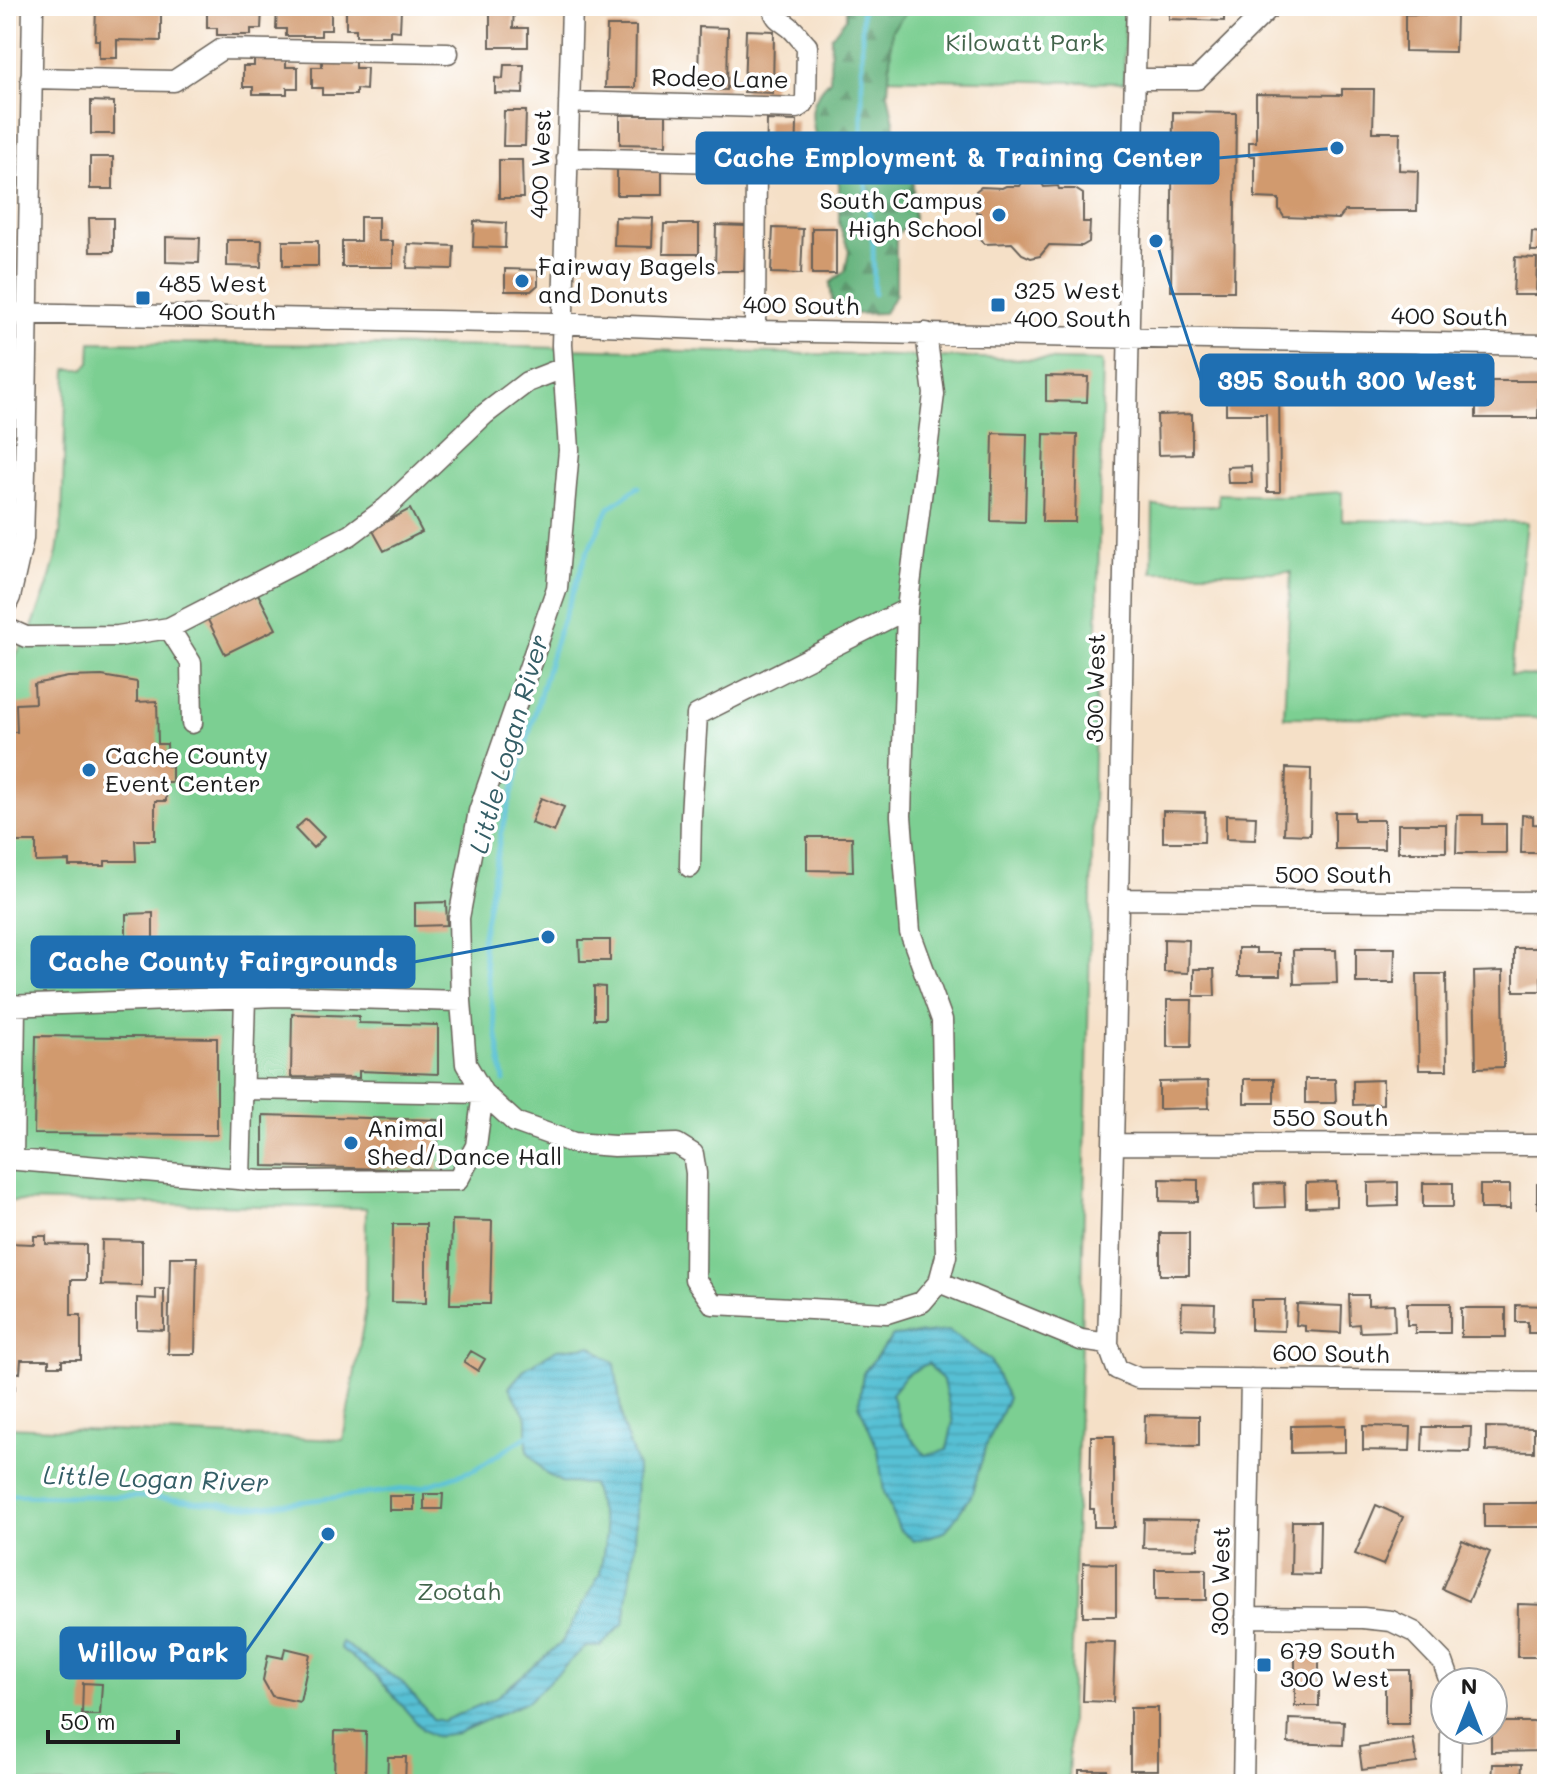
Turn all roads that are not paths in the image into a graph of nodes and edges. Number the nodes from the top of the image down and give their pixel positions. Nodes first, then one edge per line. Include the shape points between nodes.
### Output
1 (33, 6) edge
2 (572, 6) edge
3 (773, 6) edge
4 (1137, 6) edge
5 (1271, 6) edge
6 (448, 53) dead end
7 (31, 78) junction
8 (1135, 79) junction
9 (569, 102) junction
10 (567, 158) junction
11 (6, 313) edge
12 (28, 313) junction
13 (563, 323) junction
14 (755, 331) junction
15 (926, 333) junction
16 (1128, 337) junction
17 (1547, 345) edge
18 (563, 368) junction
19 (6, 605) edge
20 (907, 609) junction
21 (6, 628) edge
22 (169, 628) junction
23 (192, 723) dead end
24 (690, 867) dead end
25 (1118, 899) junction
26 (1547, 902) edge
27 (245, 997) junction
28 (461, 1001) junction
29 (10, 1006) edge
30 (242, 1089) junction
31 (483, 1093) junction
32 (1114, 1144) junction
33 (1547, 1145) edge
34 (9, 1159) edge
35 (240, 1179) junction
36 (939, 1282) junction
37 (1108, 1344) junction
38 (1117, 1369) joint
39 (1251, 1379) junction
40 (1547, 1382) edge
41 (1246, 1617) junction
42 (1444, 1666) edge
43 (1451, 1746) edge
44 (1243, 1784) edge
45 (1450, 1784) edge

1 - 7 street
2 - 9 street, 400 West
3 - 9 street, Rodeo Lane via 778,20 807,46 806,99 797,108
4 - 8 street, 300 West
5 - 8 street via 1197,79
6 - 7 street via 222,49 174,81
7 - 12 street
8 - 16 street, 300 West
9 - 10 street, 400 West
10 - 13 street, 400 West
10 - 14 street via 756,163
11 - 12 street, 400 South
12 - 13 street, 400 South
12 - 19 street via 23,539
13 - 14 street, 400 South
13 - 18 street, 400 West
14 - 15 street, 400 South
15 - 16 street, 400 South
15 - 20 street via 934,394
16 - 17 street, 400 South
16 - 25 street, 300 West
18 - 22 street via 527,382 485,414 350,535
18 - 28 street, 400 West via 569,450 557,588 479,811 459,918
20 - 24 street via 697,715
20 - 36 street via 901,816 910,932 942,1020 946,1256
21 - 22 street via 26,637 118,636
22 - 23 street via 191,663
25 - 26 street, 500 South
25 - 32 street, 300 West
27 - 28 street
27 - 29 street
27 - 30 street
28 - 31 street, 400 West via 466,1064
29 - 34 street
30 - 31 street
30 - 35 street
31 - 35 street via 476,1146 458,1180
31 - 36 street via 515,1122 574,1143 677,1144 693,1154 695,1279 713,1304 887,1313 922,1302
32 - 33 street, 550 South
32 - 37 street, 300 West
34 - 35 street
36 - 37 street via 1081,1340
37 - 38 street, 300 West
38 - 39 street, 600 South via 1138,1378
39 - 40 street, 600 South
39 - 41 street, 300 West
41 - 42 street via 1391,1621 1414,1632
41 - 44 street, 300 West
43 - 45 street

